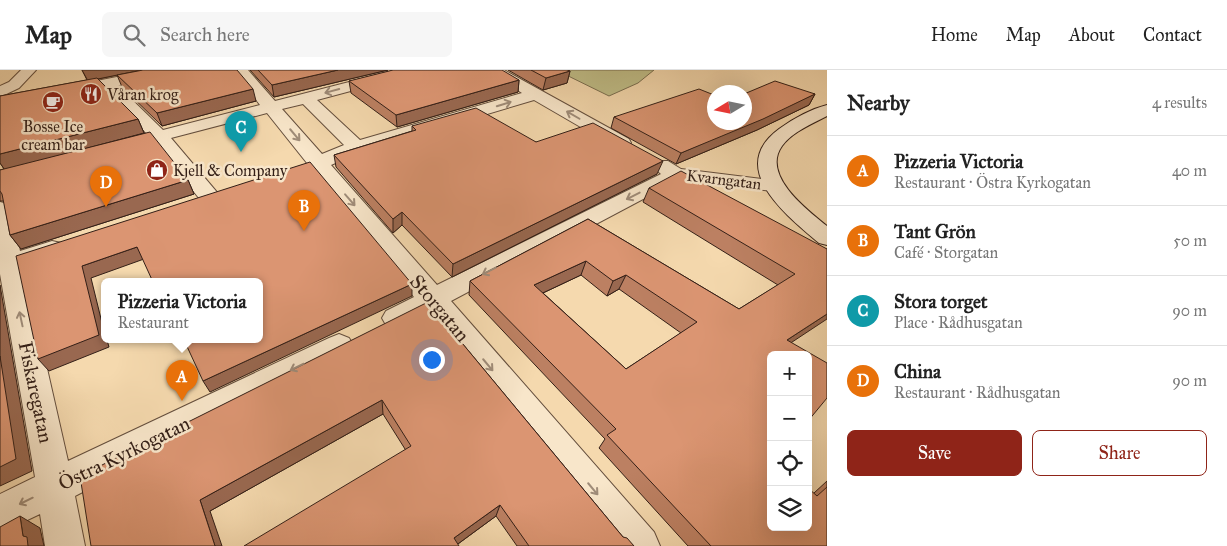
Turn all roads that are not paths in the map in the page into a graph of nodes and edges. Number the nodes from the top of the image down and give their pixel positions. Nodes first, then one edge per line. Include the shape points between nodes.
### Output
1 (29, 70) edge
2 (174, 70) edge
3 (240, 70) edge
4 (413, 70) edge
5 (493, 70) edge
6 (106, 82) junction
7 (0, 92) edge
8 (536, 94) junction
9 (306, 98) junction
10 (0, 105) edge
11 (271, 107) junction
12 (827, 110) edge
13 (159, 136) junction
14 (356, 147) junction
15 (96, 153) edge
16 (310, 166) junction
17 (676, 174) junction
18 (772, 185) junction
19 (184, 205) edge
20 (0, 209) edge
21 (827, 238) edge
22 (74, 242) edge
23 (5, 265) edge
24 (433, 300) junction
25 (55, 487) junction
26 (0, 514) edge
27 (65, 546) edge
28 (640, 546) edge

1 - 7 street via 14,85
2 - 6 street
3 - 11 street, Storgatan
4 -> 9 street
5 - 8 street, Kvarngatan
6 - 10 street
6 - 13 street
14 -> 8 street
17 -> 8 street, Kvarngatan
9 - 11 street
9 - 14 street
11 - 13 street
11 -> 16 street, Storgatan
12 - 18 street, Kvarngatan via 789,131 772,146 767,161
13 - 15 street
13 - 19 street via 219,194
14 - 16 street
16 -> 24 street, Storgatan
17 - 18 street, Kvarngatan
17 -> 24 street, Östra Kyrkogatan
18 - 21 street, Kvarngatan
20 - 23 street, Fiskaregatan
22 - 23 street
25 -> 23 street, Fiskaregatan
24 -> 25 street, Östra Kyrkogatan
24 -> 28 street, Storgatan
25 -> 26 street, Östra Kyrkogatan
25 - 27 street, Fiskaregatan

